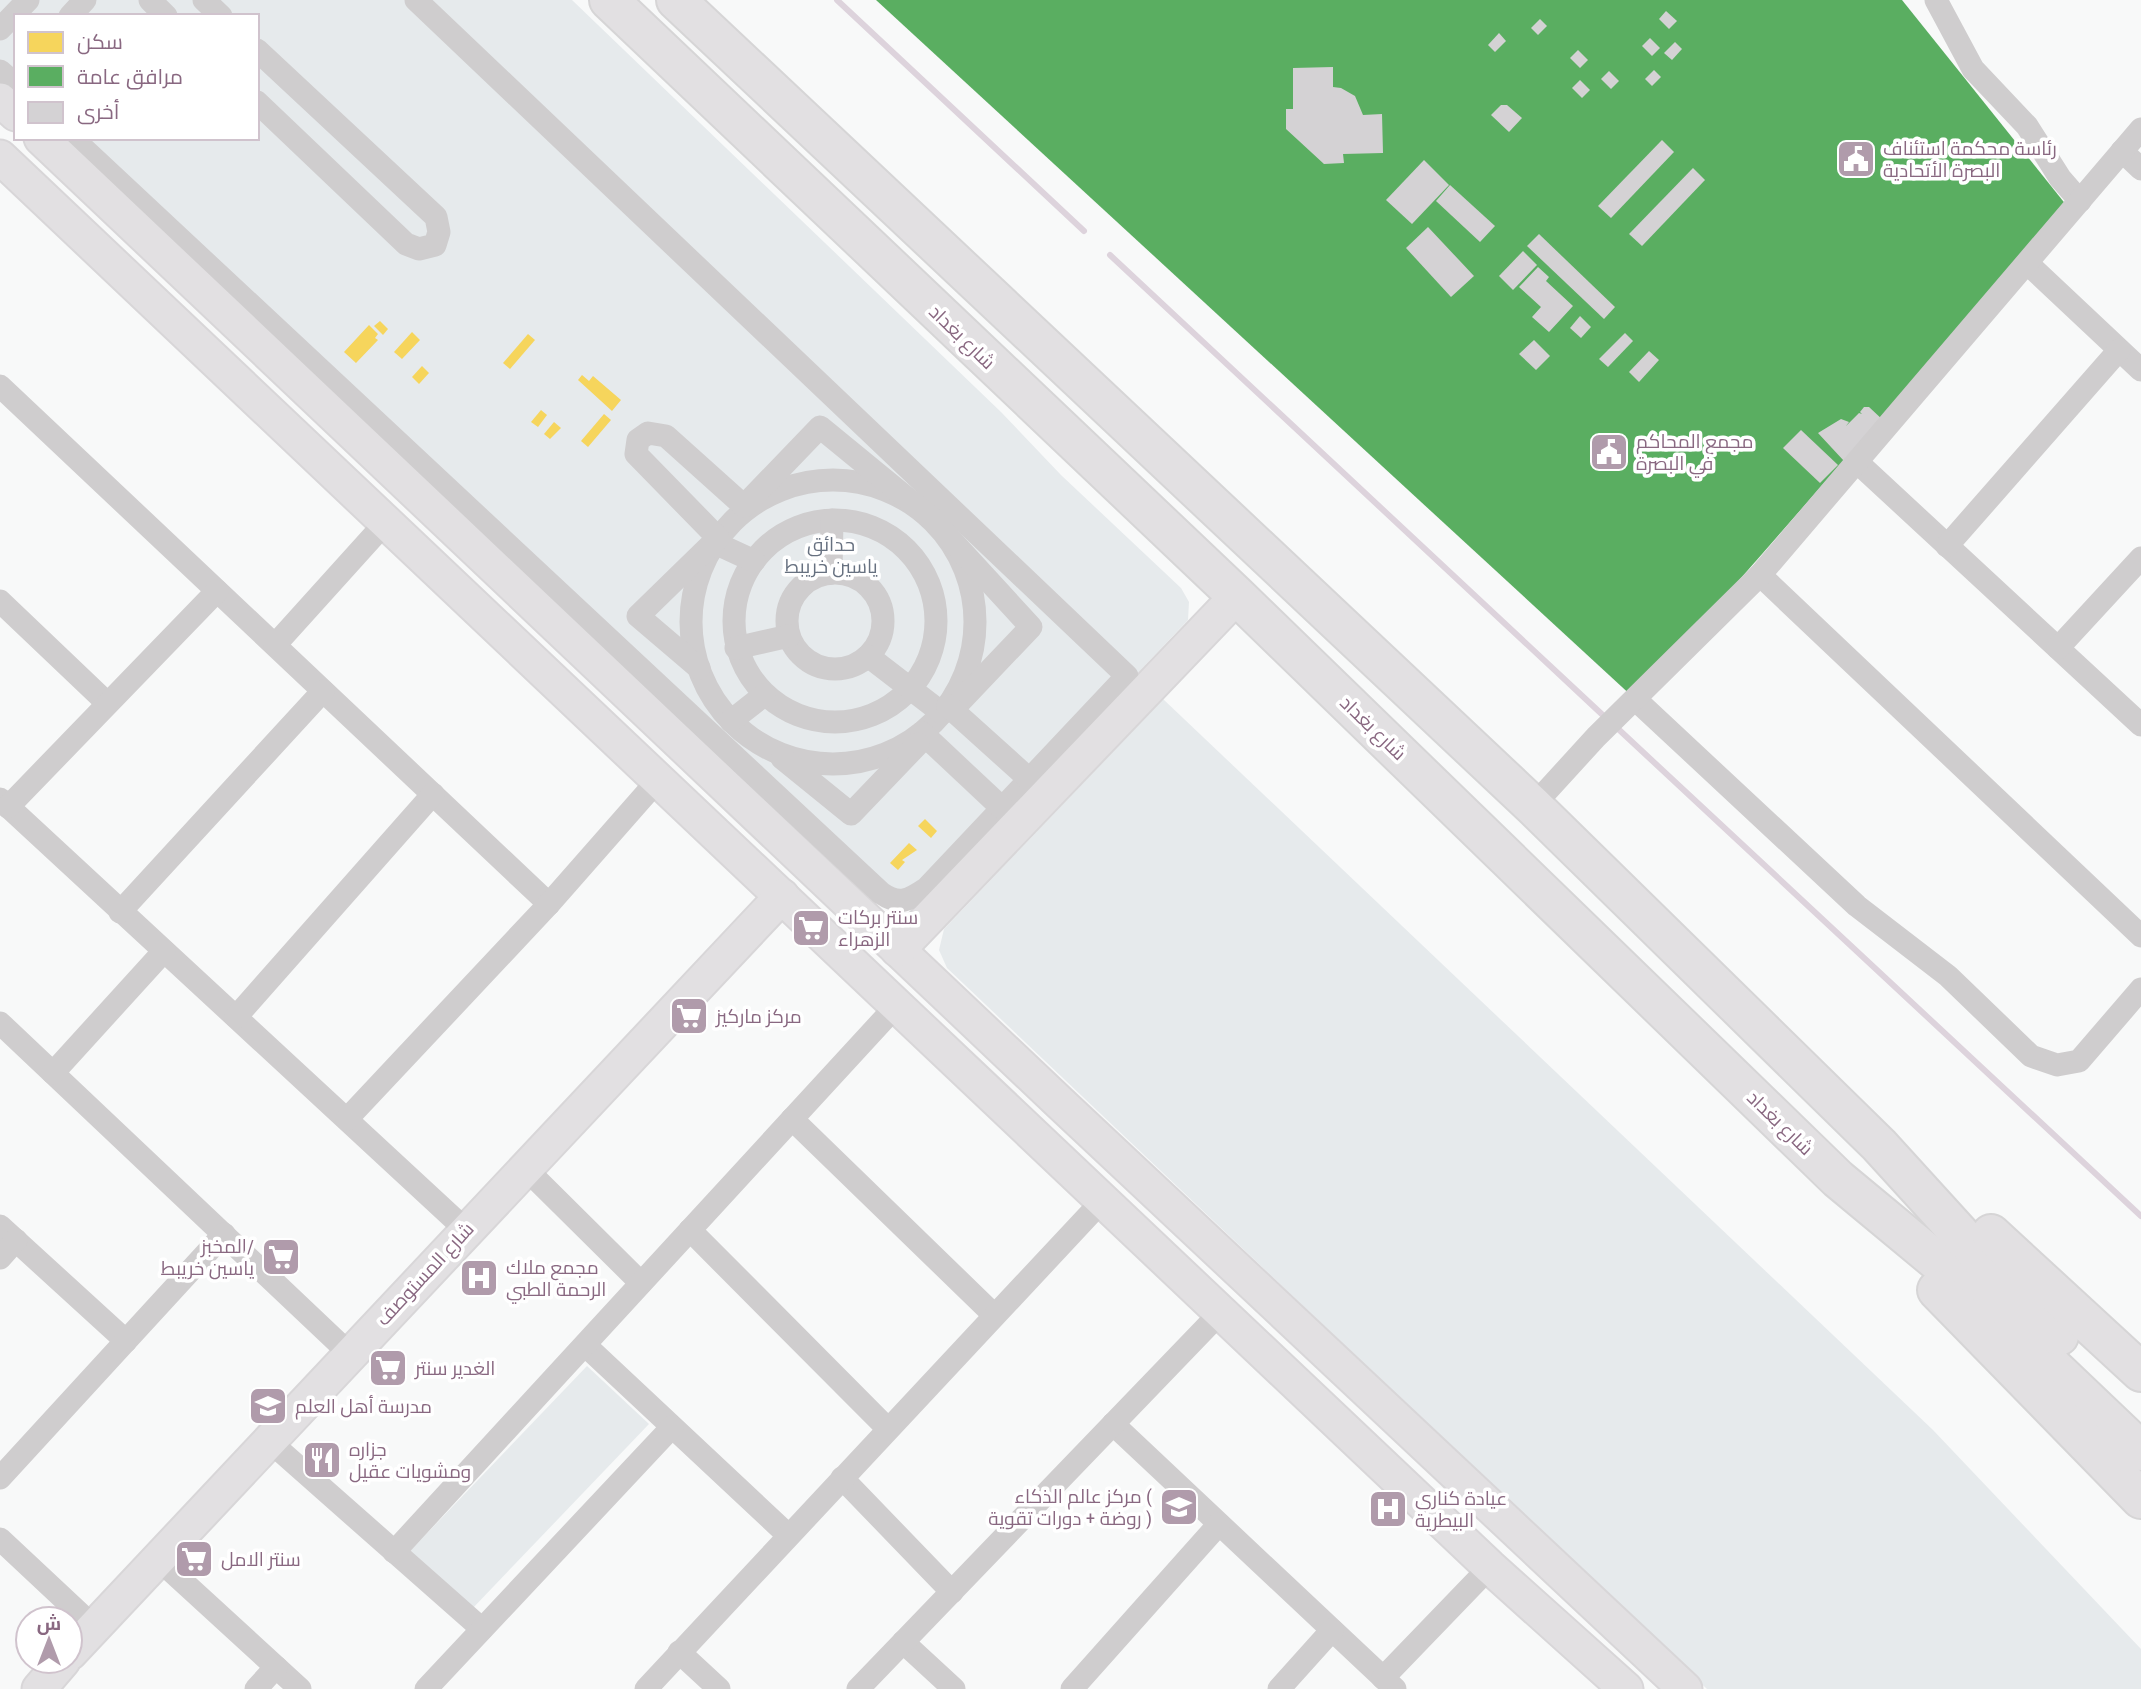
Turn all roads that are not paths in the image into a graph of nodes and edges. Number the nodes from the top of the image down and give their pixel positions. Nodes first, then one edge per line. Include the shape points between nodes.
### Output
1 (29, 0) edge
2 (85, 0) edge
3 (150, 0) edge
4 (204, 0) edge
5 (416, 0) edge
6 (609, 0) edge
7 (676, 0) edge
8 (1936, 0) edge
9 (15, 14) edge
10 (71, 14) edge
11 (164, 14) edge
12 (219, 14) edge
13 (14, 15) edge
14 (0, 29) edge
15 (259, 52) edge
16 (8, 81) edge
17 (259, 104) edge
18 (14, 106) edge
19 (2141, 129) edge
20 (43, 140) edge
21 (74, 140) edge
22 (2122, 151) junction
23 (3, 167) edge
24 (2141, 169) edge
25 (2080, 201) junction
26 (2027, 263) junction
27 (173, 264) junction
28 (144, 293) junction
29 (2119, 350) junction
30 (2141, 370) edge
31 (3, 395) edge
32 (1857, 462) junction
33 (751, 503) junction
34 (931, 518) junction
35 (832, 520) junction
36 (386, 522) junction
37 (716, 541) junction
38 (771, 543) junction
39 (901, 545) junction
40 (1947, 545) junction
41 (2141, 558) edge
42 (754, 561) junction
43 (831, 573) junction
44 (1760, 575) junction
45 (217, 591) junction
46 (1237, 596) junction
47 (0, 601) edge
48 (789, 636) junction
49 (275, 645) junction
50 (736, 648) junction
51 (2058, 648) junction
52 (868, 656) junction
53 (699, 668) junction
54 (603, 671) junction
55 (323, 691) junction
56 (909, 691) junction
57 (764, 695) junction
58 (575, 701) junction
59 (107, 703) junction
60 (1628, 706) junction
61 (947, 710) junction
62 (731, 721) junction
63 (2141, 725) edge
64 (924, 735) junction
65 (771, 750) junction
66 (1029, 779) junction
67 (658, 780) junction
68 (433, 794) junction
69 (4, 803) edge
70 (1533, 806) junction
71 (1002, 808) junction
72 (782, 896) junction
73 (549, 904) junction
74 (120, 912) junction
75 (2141, 936) edge
76 (898, 950) junction
77 (164, 951) junction
78 (2141, 989) edge
79 (897, 1005) junction
80 (236, 1017) junction
81 (0, 1023) edge
82 (53, 1073) junction
83 (1059, 1102) junction
84 (346, 1119) junction
85 (792, 1119) junction
86 (1030, 1131) junction
87 (525, 1168) junction
88 (1838, 1180) junction
89 (1103, 1200) junction
90 (466, 1230) junction
91 (690, 1230) junction
92 (8, 1233) edge
93 (224, 1234) junction
94 (0, 1258) edge
95 (641, 1283) junction
96 (1221, 1312) junction
97 (995, 1315) junction
98 (126, 1341) junction
99 (584, 1345) junction
100 (350, 1354) junction
101 (2124, 1396) edge
102 (1113, 1424) junction
103 (672, 1427) junction
104 (888, 1429) junction
105 (268, 1440) junction
106 (2141, 1451) edge
107 (0, 1478) edge
108 (842, 1478) junction
109 (2141, 1499) edge
110 (1219, 1524) junction
111 (788, 1535) junction
112 (0, 1539) edge
113 (394, 1552) junction
114 (157, 1558) junction
115 (1490, 1567) junction
116 (952, 1592) junction
117 (93, 1626) junction
118 (482, 1629) junction
119 (1332, 1630) junction
120 (84, 1637) edge
121 (904, 1642) junction
122 (679, 1652) junction
123 (276, 1667) junction
124 (51, 1675) edge
125 (1389, 1684) edge
126 (39, 1689) edge
127 (256, 1689) edge
128 (300, 1689) edge
129 (426, 1689) edge
130 (646, 1689) edge
131 (719, 1689) edge
132 (858, 1689) edge
133 (954, 1689) edge
134 (1072, 1689) edge
135 (1279, 1689) edge
136 (1626, 1689) edge
137 (1685, 1689) edge

1 - 9 street
2 - 10 street
3 - 11 street
4 - 12 street
5 - 66 street via 1127,676
6 - 46 highway, شارع بغداد
7 - 70 highway, شارع بغداد
8 - 25 street via 1973,69 2027,126
13 - 14 street
15 - 17 street via 436,217 439,232 435,245 419,249 406,244
16 - 18 street
19 - 22 street
20 - 27 street
21 - 71 street via 892,901 907,901 927,888
22 - 24 street
22 - 25 street
23 - 28 street
25 - 26 street
26 - 29 street
26 - 32 street
27 - 28 street
27 - 54 street
28 - 36 street
29 - 30 street
29 - 40 street
31 - 45 street
32 - 40 street
32 - 44 street
33 - 34 street via 781,490 834,480 886,490
33 - 34 street via 820,427
33 - 37 street
33 - 37 street via 744,506 666,436 648,433 638,440 636,454
33 - 38 street
34 - 39 street
34 - 61 street via 964,564 976,618 966,674
34 - 61 street via 1031,626
35 - 38 street via 793,529
35 - 39 street via 872,527
35 - 43 street
36 - 49 street
36 - 58 street
37 - 42 street
37 - 53 street via 695,587 691,614
37 - 53 street via 639,616
38 - 42 street
39 - 56 street via 919,563 928,581 937,620 930,659
40 - 51 street
41 - 51 street
42 - 50 street via 734,604
43 - 48 street via 814,577 796,592 787,614
43 - 52 street via 859,579 881,607 883,630
44 - 60 street
44 - 75 street
45 - 49 street
45 - 59 street
46 - 76 street
46 - 88 highway, شارع بغداد
47 - 59 street
48 - 50 street
48 - 52 street via 801,656 821,667 844,668
49 - 55 street
50 - 57 street
51 - 63 street
52 - 56 street
53 - 62 street
54 - 58 street
54 - 76 street
55 - 68 street
55 - 74 street
56 - 57 street via 875,715 836,723 797,716
56 - 61 street
57 - 62 street
58 - 67 street
59 - 69 street
60 - 70 street
60 - 78 street via 1857,905 1948,976 2031,1056 2057,1065 2079,1061
61 - 64 street
61 - 66 street
62 - 65 street
64 - 65 street via 897,749 847,763 821,763
64 - 65 street via 851,814
64 - 71 street
66 - 71 street
67 - 72 street
67 - 73 street
68 - 73 street
68 - 80 street
69 - 74 street
70 - 101 highway, شارع بغداد via 1879,1145 1992,1268
72 - 79 street
72 - 87 street, شارع المستوصف
73 - 84 street
74 - 77 street
76 - 83 street
77 - 80 street
77 - 82 street
79 - 85 street
79 - 86 street
80 - 84 street
81 - 82 street
82 - 93 street
83 - 86 street
83 - 137 street
84 - 90 street
85 - 91 street
85 - 97 street
86 - 89 street
87 - 90 street, شارع المستوصف
87 - 95 street
88 - 101 highway, شارع بغداد via 1973,1291
88 - 109 highway via 1886,1237
89 - 96 street
89 - 97 street
90 - 100 street, شارع المستوصف
91 - 95 street
91 - 104 street
92 - 94 street
92 - 98 street
93 - 98 street
93 - 100 street
95 - 99 street
96 - 102 street
96 - 115 street
97 - 104 street
98 - 107 street
99 - 103 street
99 - 113 street
100 - 105 street, شارع المستوصف
101 - 106 highway, شارع بغداد
102 - 110 street
102 - 116 street
103 - 111 street
103 - 118 street
104 - 108 street
105 - 113 street
105 - 114 street, شارع المستوصف
108 - 111 street
108 - 116 street
110 - 119 street
110 - 134 street
111 - 122 street
112 - 117 street
113 - 118 street
114 - 117 street, شارع المستوصف
114 - 123 street
115 - 125 street
115 - 136 street
116 - 121 street
117 - 120 street, شارع المستوصف
118 - 129 street
119 - 125 street
119 - 135 street
121 - 132 street
121 - 133 street
122 - 130 street
122 - 131 street
123 - 127 street
123 - 128 street
124 - 126 street

